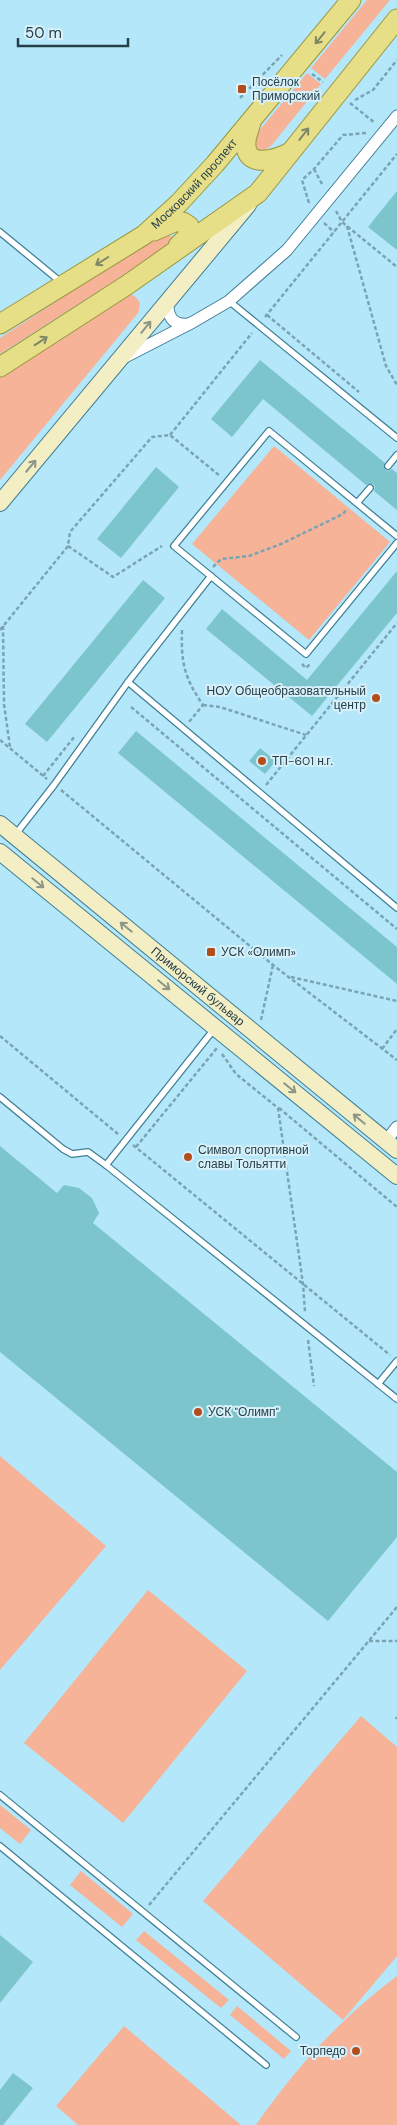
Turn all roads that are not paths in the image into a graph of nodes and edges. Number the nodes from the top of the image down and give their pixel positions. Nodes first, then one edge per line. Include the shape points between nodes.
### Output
1 (350, 0) edge
2 (397, 19) edge
3 (397, 116) edge
4 (252, 121) junction
5 (289, 153) junction
6 (258, 193) junction
7 (0, 232) edge
8 (144, 235) junction
9 (174, 250) junction
10 (64, 284) junction
11 (168, 299) junction
12 (229, 301) junction
13 (193, 322) junction
14 (0, 324) edge
15 (118, 360) junction
16 (0, 366) edge
17 (397, 438) edge
18 (397, 454) edge
19 (388, 466) dead end
20 (370, 488) dead end
21 (355, 502) junction
22 (0, 503) edge
23 (397, 536) edge
24 (397, 543) edge
25 (209, 574) junction
26 (128, 682) junction
27 (0, 824) edge
28 (14, 835) junction
29 (0, 852) edge
30 (396, 904) edge
31 (216, 1027) junction
32 (0, 1098) edge
33 (397, 1127) edge
34 (391, 1146) edge
35 (106, 1165) junction
36 (397, 1176) edge
37 (397, 1361) edge
38 (378, 1384) junction
39 (397, 1399) edge
40 (0, 1796) edge
41 (0, 1846) edge
42 (296, 2037) dead end
43 (266, 2065) dead end

1 -> 4 main road, Московский проспект
5 -> 2 main road
3 - 12 street via 288,250
4 - 5 main road via 246,143 254,158 262,162
4 - 8 main road, Московский проспект via 179,203
5 - 6 main road
6 - 9 main road
6 - 11 main road
7 - 10 lane
8 - 9 main road via 174,222 184,222 189,226 190,234
8 -> 10 main road, Московский проспект
16 -> 9 main road via 127,285
10 - 14 main road, Московский проспект
11 - 13 street via 170,320 181,324
15 -> 11 main road
12 - 13 street
12 - 17 lane
13 - 15 street
22 -> 15 main road
18 - 19 lane
20 - 21 lane
21 - 23 lane
21 - 25 lane via 269,431 174,546
24 - 25 lane via 306,654
25 - 26 lane
26 - 28 lane
26 - 30 lane
27 - 28 main road, Приморский бульвар
34 -> 28 main road, Приморский бульвар
29 -> 31 main road
31 - 35 lane
31 -> 36 main road
32 - 35 lane via 63,1149 72,1154 88,1152
33 - 34 street
35 - 38 lane
37 - 38 lane
38 - 39 lane
40 - 42 lane
41 - 43 lane

